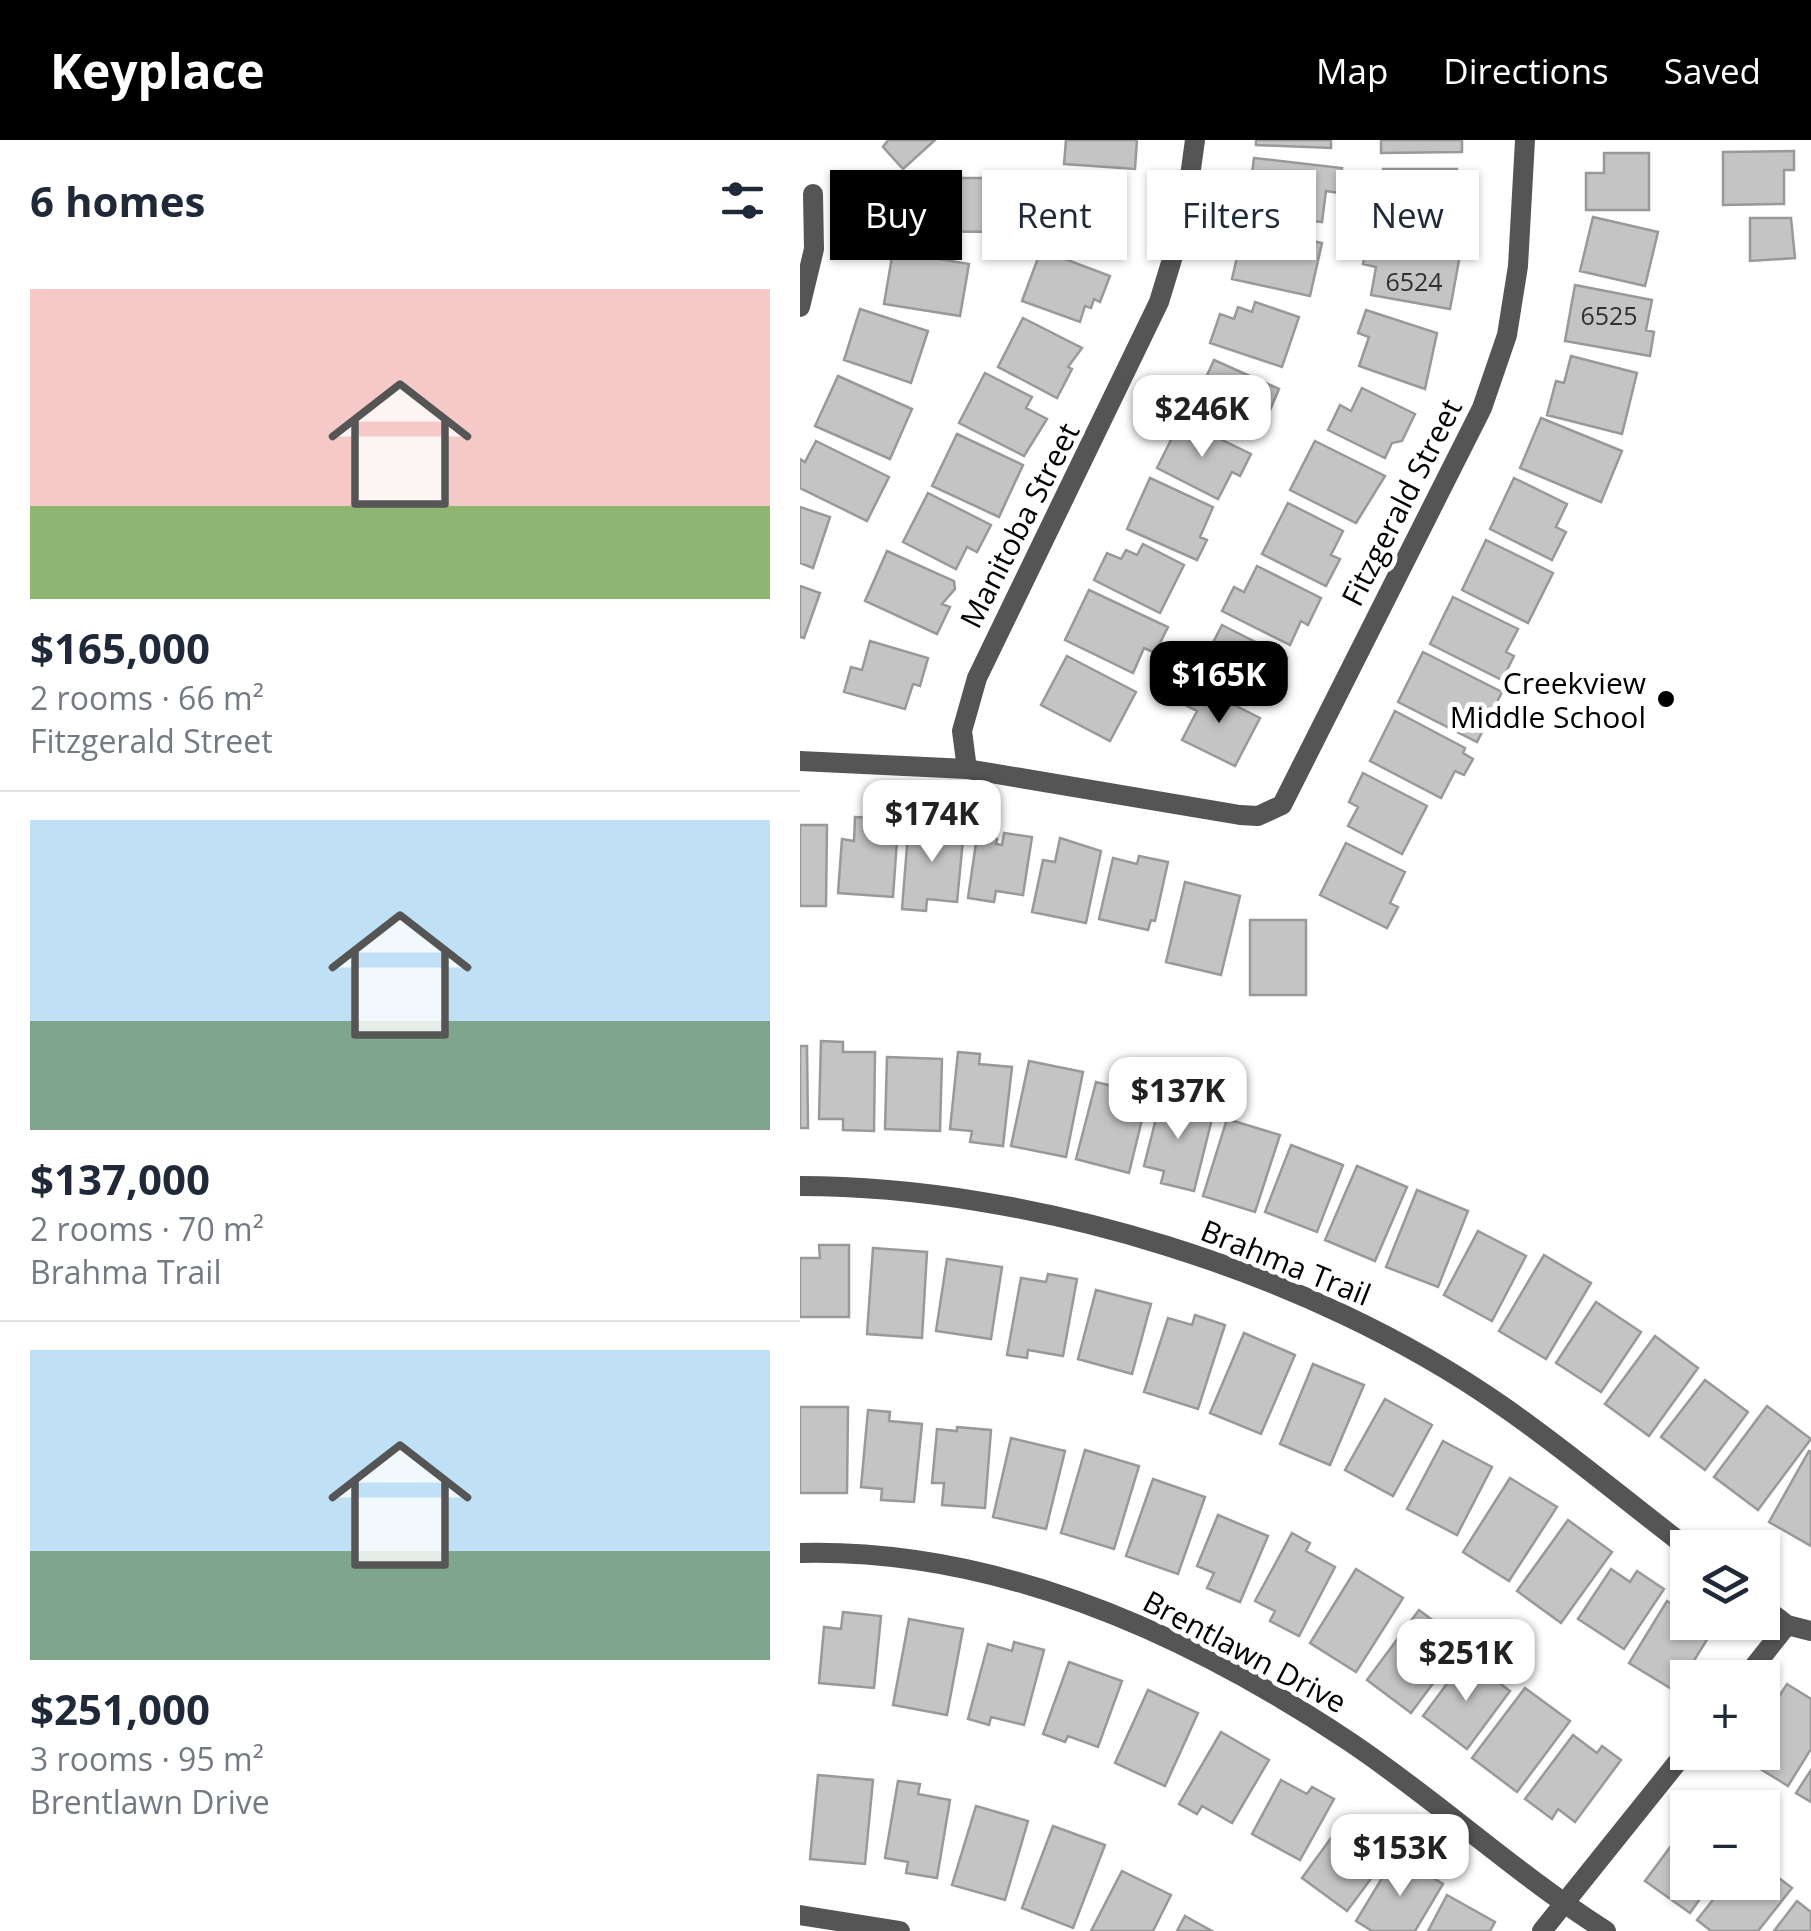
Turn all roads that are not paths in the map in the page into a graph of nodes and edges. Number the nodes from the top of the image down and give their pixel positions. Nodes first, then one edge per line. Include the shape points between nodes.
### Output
1 (1195, 140) edge
2 (1525, 140) edge
3 (813, 194) dead end
4 (800, 306) edge
5 (800, 760) edge
6 (967, 769) junction
7 (800, 1186) edge
8 (1670, 1534) edge
9 (800, 1553) edge
10 (1780, 1620) edge
11 (1787, 1625) junction
12 (1811, 1631) edge
13 (1759, 1660) edge
14 (1671, 1770) edge
15 (1564, 1904) junction
16 (800, 1914) edge
17 (900, 1931) edge
18 (1542, 1931) edge
19 (1606, 1931) edge

1 - 6 street, Manitoba Street via 1184,220 1154,315 977,678 962,731
2 - 6 street, Fitzgerald Street via 1507,335 1482,408 1282,804 1258,816 1218,812
3 - 4 street via 814,249
5 - 6 street, Fitzgerald Street
7 - 8 street, Brahma Trail via 1008,1206 1202,1256 1338,1310 1500,1403
9 - 15 street, Brentlawn Drive via 971,1567 1094,1605 1224,1667 1350,1742
10 - 11 street
11 - 12 street
11 - 13 street
14 - 15 street
15 - 18 street
15 - 19 street, Brentlawn Drive
16 - 17 street

